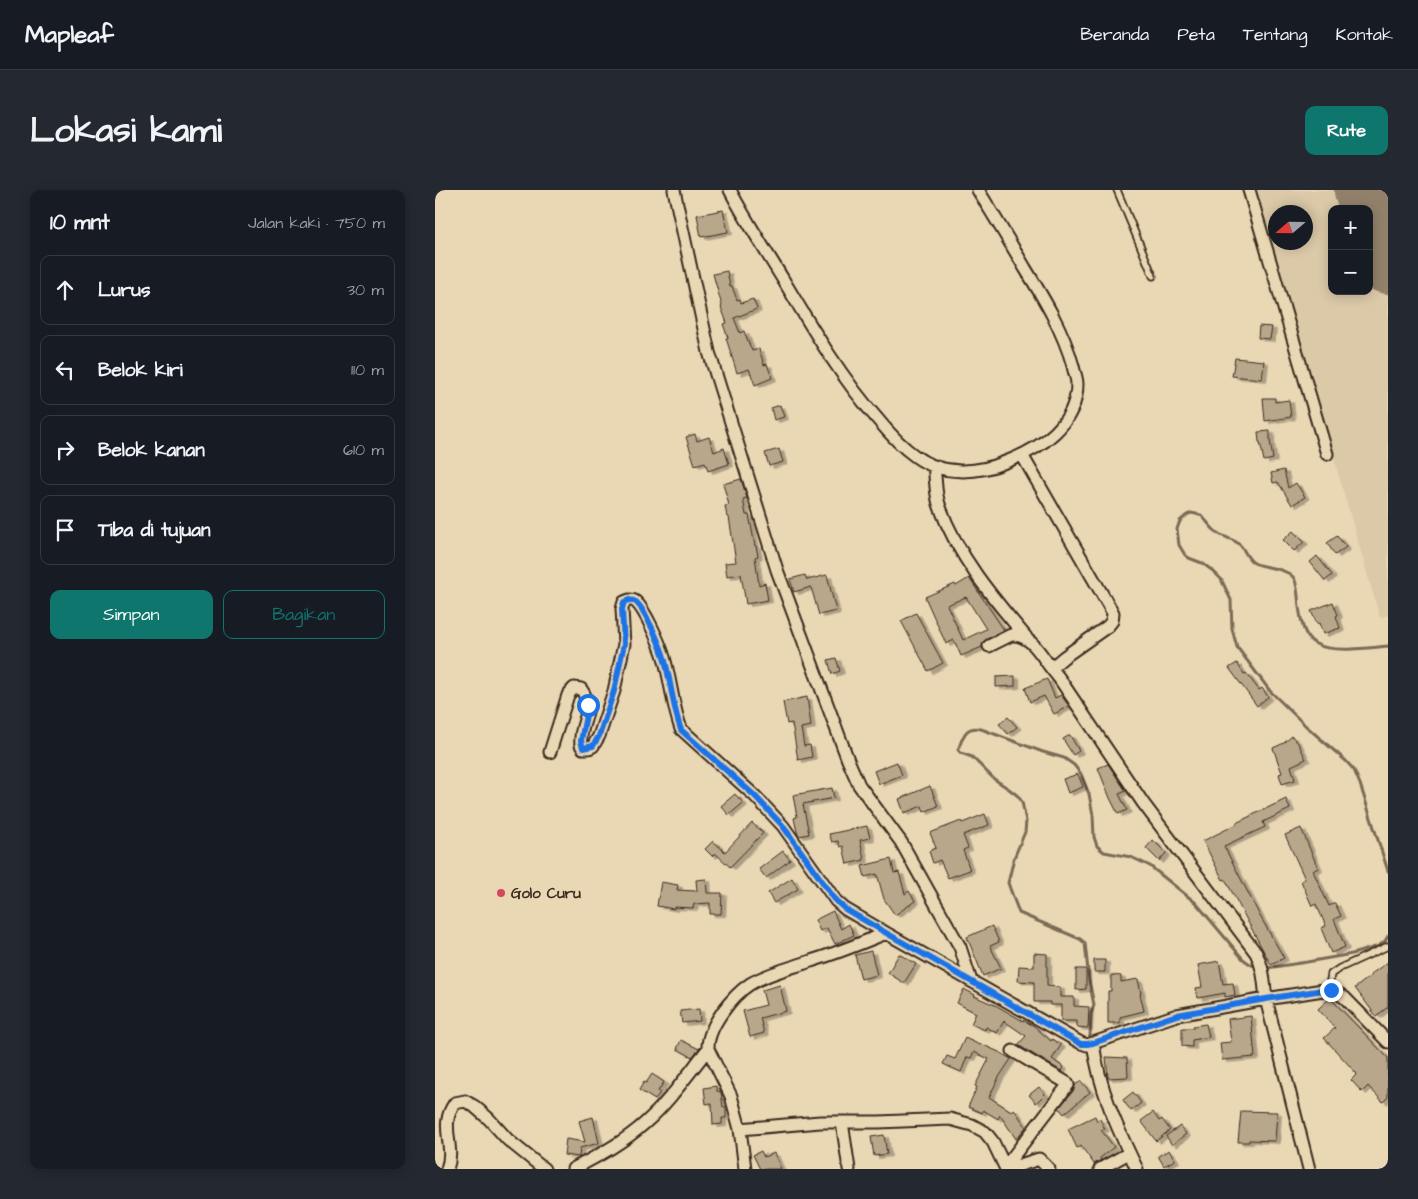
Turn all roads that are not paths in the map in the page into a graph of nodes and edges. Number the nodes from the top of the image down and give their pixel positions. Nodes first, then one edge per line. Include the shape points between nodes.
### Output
1 (674, 190) edge
2 (730, 190) edge
3 (978, 190) edge
4 (1117, 190) edge
5 (1249, 190) edge
6 (1153, 276) dead end
7 (1327, 454) dead end
8 (1022, 455) junction
9 (934, 466) junction
10 (1026, 637) junction
11 (989, 646) dead end
12 (1051, 668) junction
13 (550, 752) dead end
14 (886, 933) junction
15 (1388, 946) edge
16 (971, 981) junction
17 (1331, 990) junction
18 (1266, 999) junction
19 (1388, 1042) edge
20 (1093, 1043) junction
21 (708, 1049) junction
22 (1013, 1051) dead end
23 (842, 1122) junction
24 (740, 1128) junction
25 (1129, 1153) junction
26 (1009, 1168) edge
27 (447, 1169) edge
28 (544, 1169) edge
29 (573, 1169) edge
30 (745, 1169) edge
31 (849, 1169) edge
32 (1049, 1169) edge
33 (1100, 1169) edge
34 (1137, 1169) edge
35 (1309, 1169) edge

1 - 16 street via 709,352 777,570 838,733 859,785 901,842 960,947
2 - 9 street via 815,334 860,399 915,457
3 - 8 street via 1053,313 1076,378 1074,402 1062,426 1049,439
4 - 6 lane
5 - 7 street
8 - 9 street via 965,472
8 - 12 street via 1113,613 1108,626
9 - 10 street via 939,506 964,558
10 - 11 street via 1015,635
10 - 12 street
12 - 18 street via 1143,803 1256,953 1262,967
13 - 14 street via 568,695 574,688 581,689 588,701 581,746 593,746 599,736 614,691 624,644 622,609 624,602 634,601 663,653 681,730 777,820 836,901
14 - 16 street
14 - 21 street via 750,984 734,996 722,1014 712,1030
15 - 17 lane via 1331,974
16 - 20 street via 1075,1041
17 - 18 street
17 - 19 street via 1345,998
18 - 20 street via 1177,1015
18 - 35 street
20 - 25 street via 1103,1091
21 - 24 street via 731,1096
21 - 29 street via 645,1123 620,1142
22 - 26 street via 1067,1085
23 - 24 street
23 - 26 street via 950,1119 972,1125 985,1132
23 - 31 street
24 - 30 street
25 - 33 street
25 - 34 street
26 - 32 street via 1039,1159
27 - 28 street via 450,1156 447,1122 455,1103 465,1101

